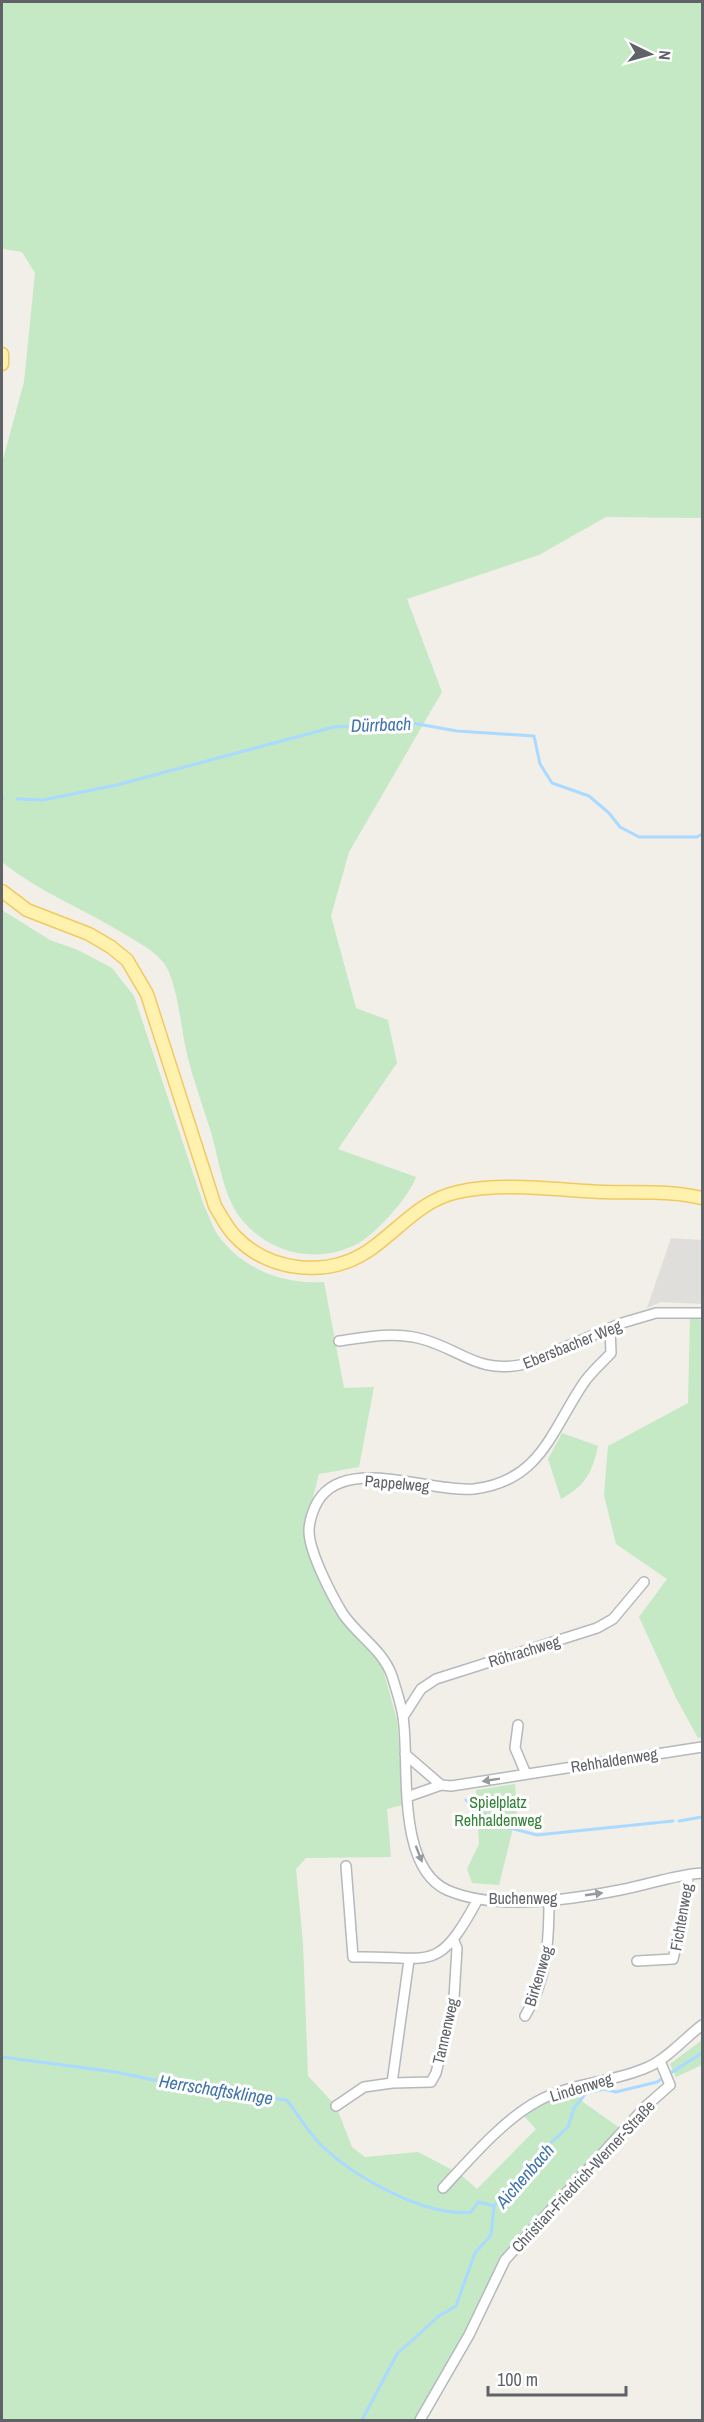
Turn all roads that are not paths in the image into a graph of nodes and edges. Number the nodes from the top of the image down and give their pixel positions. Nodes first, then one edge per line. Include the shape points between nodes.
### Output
1 (2, 354) edge
2 (2, 364) edge
3 (2, 891) edge
4 (702, 1198) edge
5 (702, 1313) edge
6 (610, 1328) junction
7 (339, 1341) dead end
8 (644, 1582) dead end
9 (403, 1717) junction
10 (518, 1725) dead end
11 (702, 1748) edge
12 (405, 1754) junction
13 (526, 1774) junction
14 (441, 1785) junction
15 (407, 1797) junction
16 (346, 1866) dead end
17 (702, 1873) edge
18 (688, 1875) junction
19 (478, 1899) junction
20 (549, 1900) junction
21 (454, 1941) junction
22 (409, 1960) junction
23 (637, 1961) dead end
24 (525, 2016) dead end
25 (702, 2025) edge
26 (660, 2061) junction
27 (392, 2083) junction
28 (336, 2106) dead end
29 (443, 2188) dead end
30 (420, 2421) edge

1 - 2 main road
3 - 4 main road via 27,910 96,938 127,960 147,994 215,1206 234,1235 270,1260 293,1267 321,1268 342,1263 367,1251 432,1200 460,1191 491,1188 661,1193
5 - 6 street, Ebersbacher Weg via 656,1313
6 - 7 street, Ebersbacher Weg via 509,1368 491,1368 428,1340 407,1336
6 - 9 street, Pappelweg via 611,1353 584,1382 541,1454 516,1476 487,1486 457,1489 354,1479 338,1483 318,1501 309,1531 312,1547 344,1614 384,1659
8 - 9 street, Röhrachweg via 613,1619 597,1628 436,1679 421,1689
9 - 12 street, Pappelweg
10 - 13 street via 515,1748
11 - 13 street, Rehhaldenweg
12 - 14 street
12 - 15 street, Pappelweg
13 -> 14 street, Rehhaldenweg
14 - 15 street, Rehhaldenweg
15 -> 19 street, Buchenweg via 414,1840 431,1878 444,1888
16 - 22 street via 353,1958 382,1956
17 - 18 street, Buchenweg
20 -> 18 street, Buchenweg via 618,1891
18 - 23 street, Fichtenweg via 686,1905 673,1959
19 - 20 street, Buchenweg
19 - 21 street
20 - 24 street, Birkenweg via 550,1945 534,2002
21 - 22 street via 439,1954
21 - 27 street, Tannenweg via 454,1998 436,2073 431,2082
22 - 27 street
25 - 26 street, Lindenweg
26 - 29 street, Lindenweg via 535,2102
26 - 30 street, Christian-Friedrich-Werner-Straße via 670,2085 645,2107 505,2260 470,2335
27 - 28 street, Tannenweg via 364,2087

